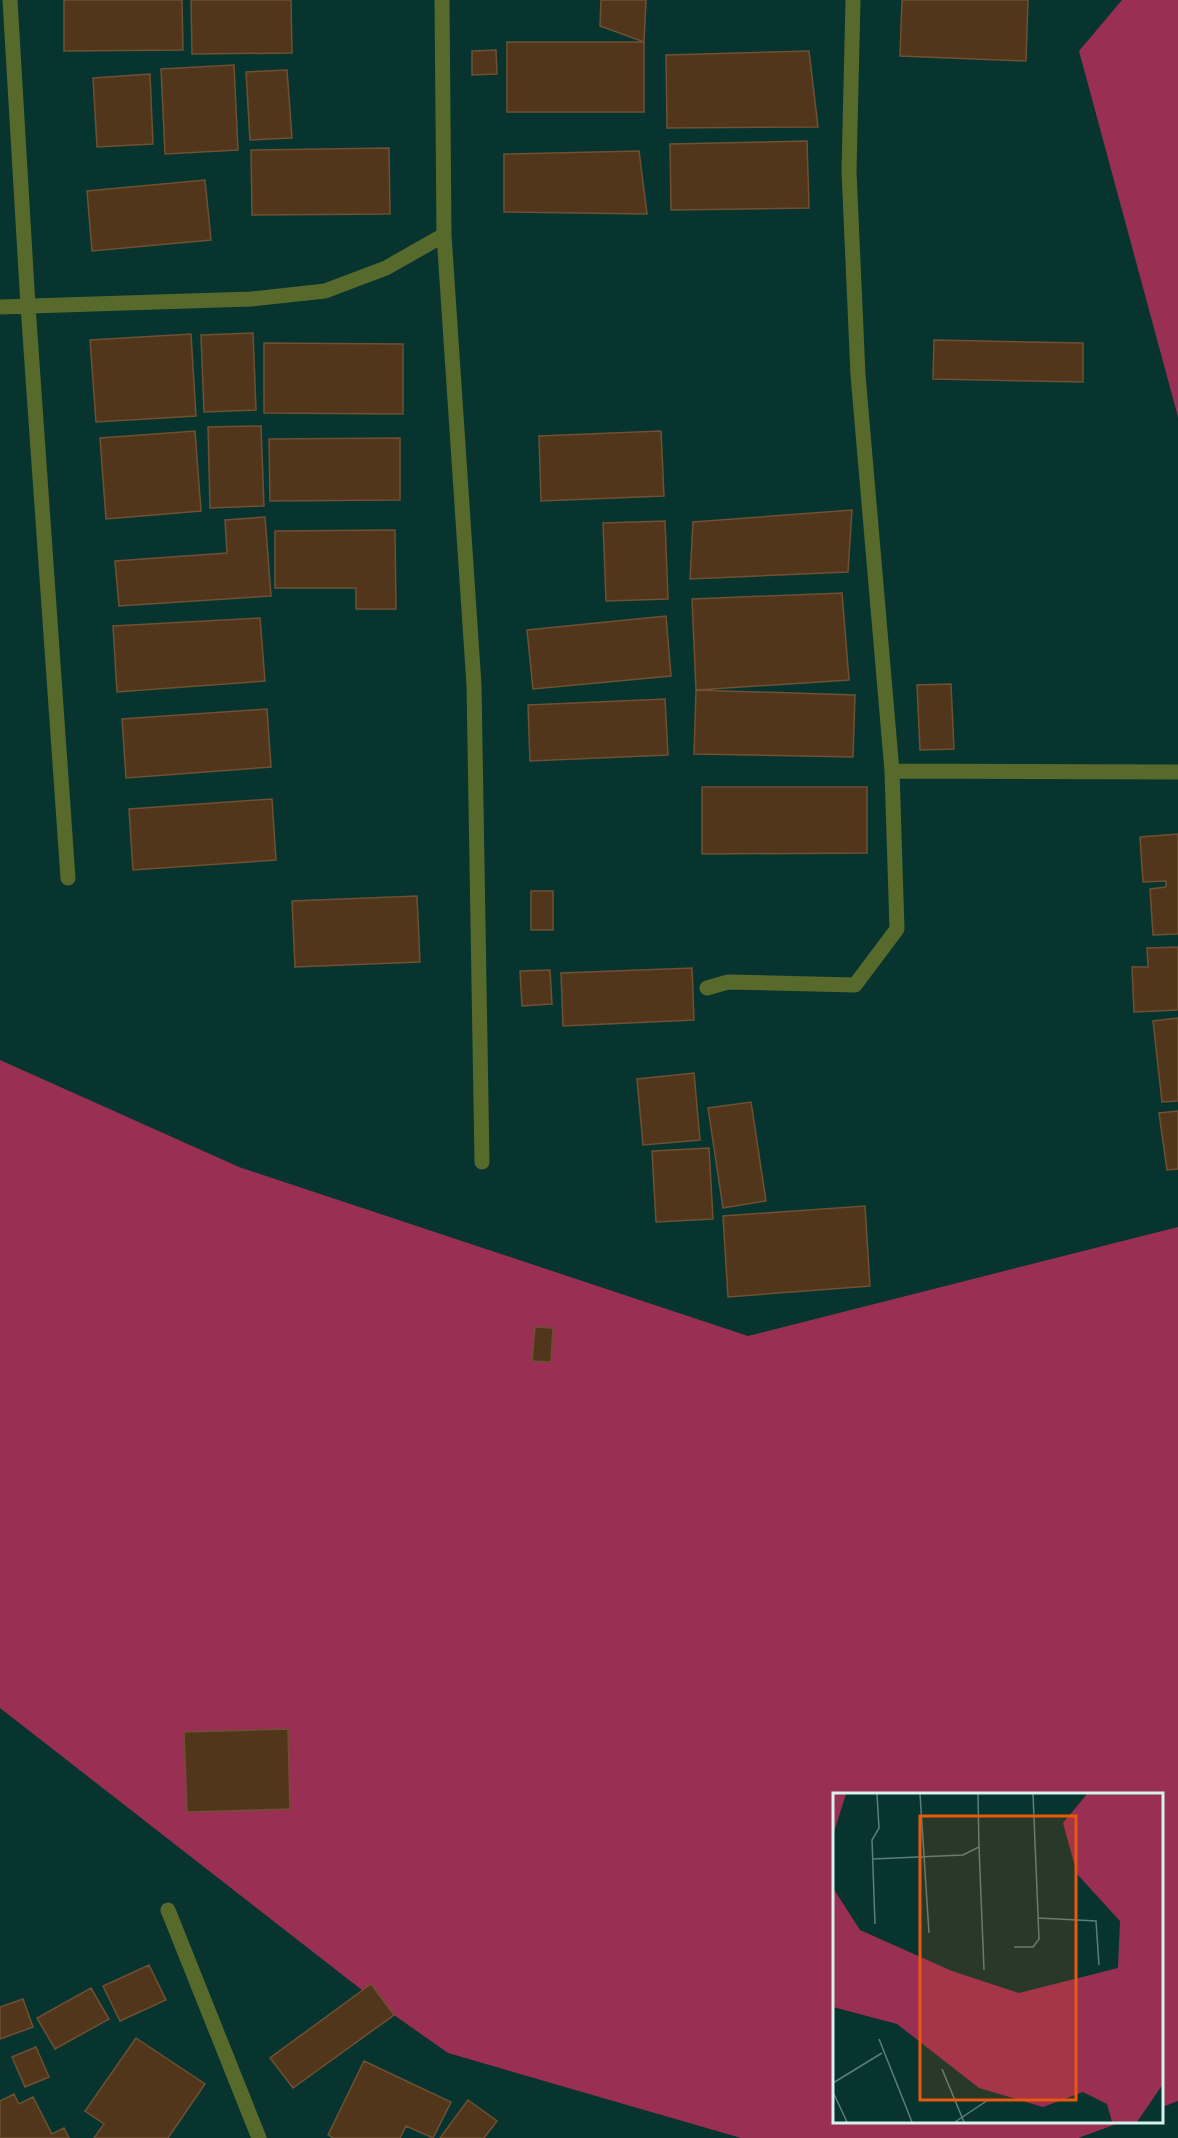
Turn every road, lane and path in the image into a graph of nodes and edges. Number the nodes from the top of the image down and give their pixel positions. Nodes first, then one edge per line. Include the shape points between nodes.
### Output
1 (10, 0) edge
2 (442, 0) edge
3 (853, 0) edge
4 (444, 235) junction
5 (28, 306) junction
6 (0, 308) edge
7 (892, 771) junction
8 (1178, 772) edge
9 (68, 878) dead end
10 (707, 988) dead end
11 (482, 1162) dead end
12 (168, 1910) dead end
13 (259, 2138) edge

1 - 5 street
2 - 4 street
3 - 7 street via 849,171 858,375
4 - 5 street via 386,268 325,291 251,299
4 - 11 street via 474,685
5 - 6 street
5 - 9 street
7 - 8 street
7 - 10 street via 897,929 855,985 728,982
12 - 13 street

